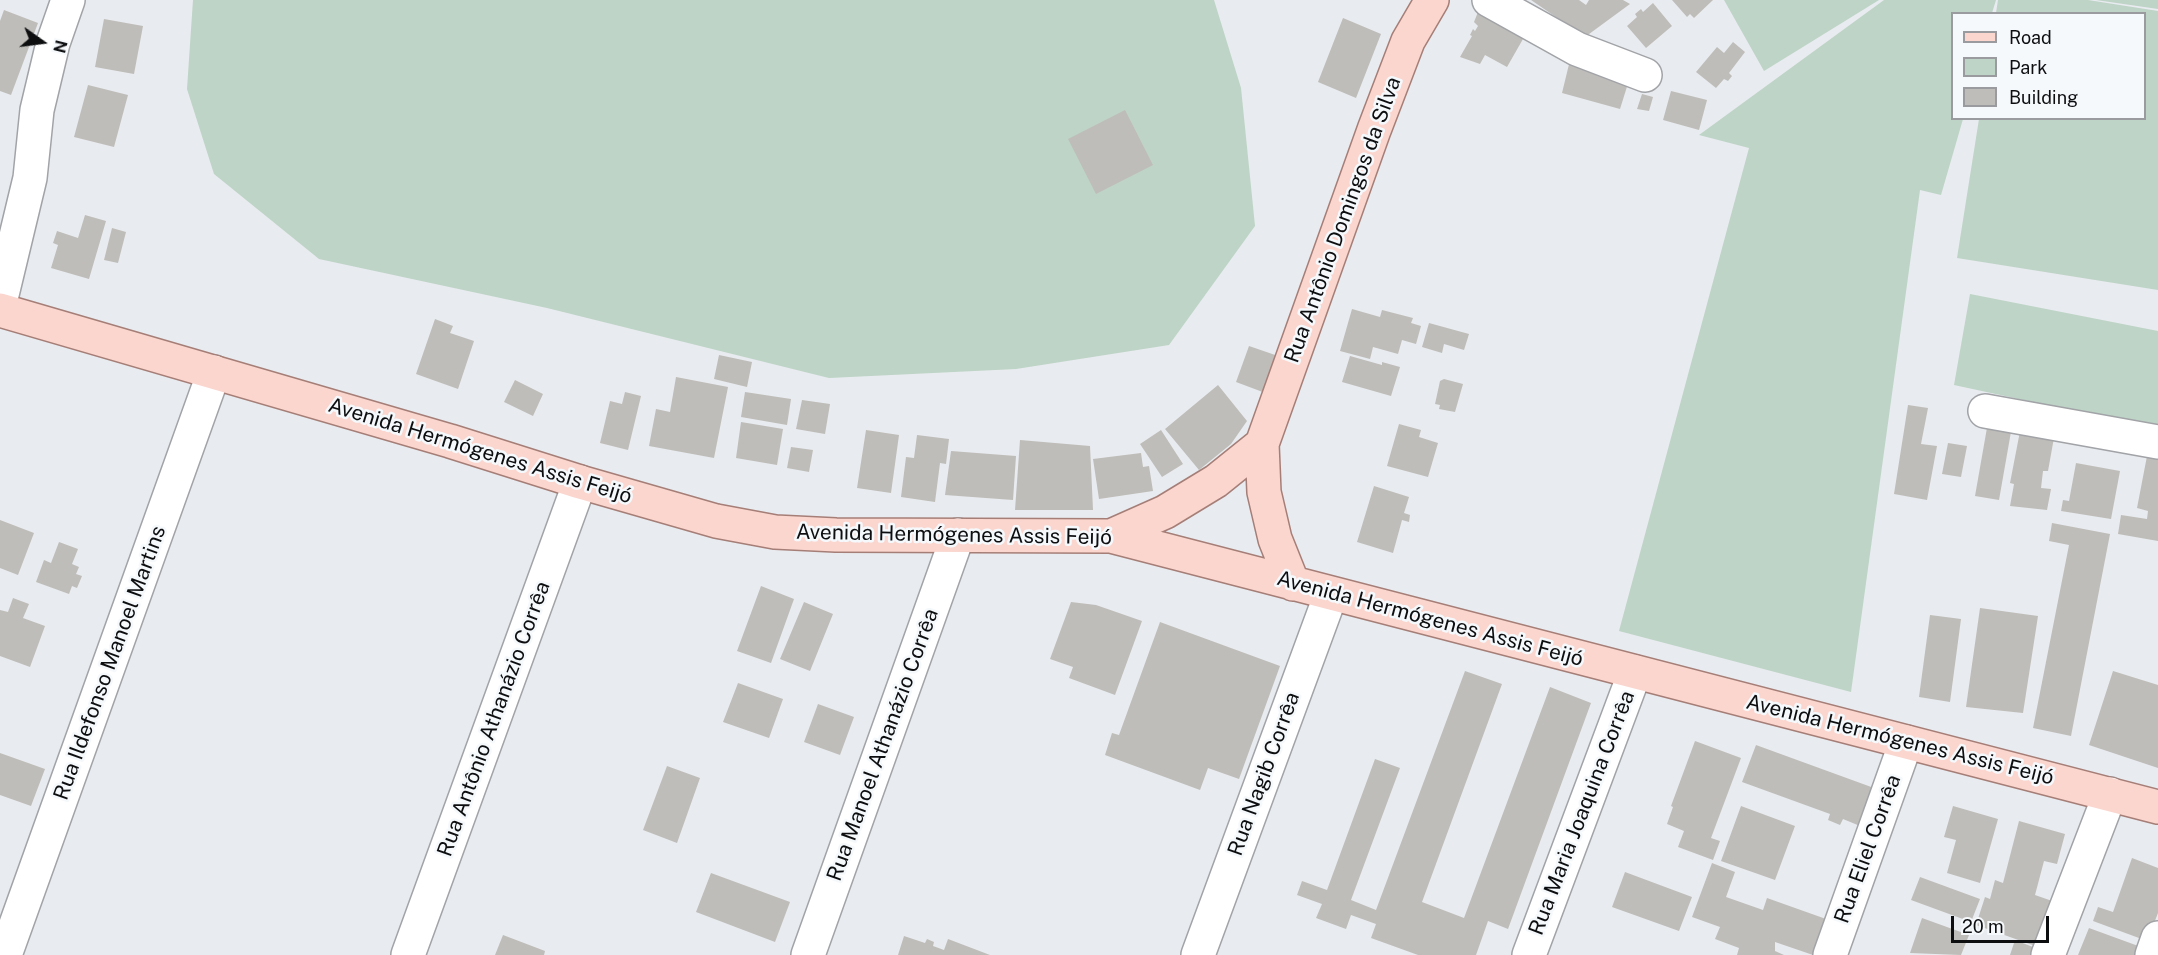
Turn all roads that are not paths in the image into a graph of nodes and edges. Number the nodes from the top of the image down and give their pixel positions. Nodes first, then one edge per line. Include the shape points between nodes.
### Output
1 (68, 0) edge
2 (1432, 0) edge
3 (1489, 0) edge
4 (1645, 75) dead end
5 (0, 303) edge
6 (0, 310) edge
7 (214, 372) junction
8 (1985, 411) dead end
9 (2158, 442) edge
10 (1262, 444) junction
11 (580, 482) junction
12 (958, 535) junction
13 (1111, 536) junction
14 (1293, 584) junction
15 (1331, 594) junction
16 (1635, 672) junction
17 (1906, 742) junction
18 (2110, 794) junction
19 (2158, 807) edge
20 (2158, 939) edge
21 (5, 955) edge
22 (408, 955) edge
23 (808, 955) edge
24 (1198, 955) edge
25 (1529, 955) edge
26 (1830, 955) edge
27 (2048, 955) edge
28 (2152, 955) edge

1 - 5 street via 37,110 30,178
2 - 10 main road, Rua Antônio Domingos da Silva via 1408,41
3 - 4 street via 1577,49
6 - 7 main road, Avenida Hermógenes Assis Feijó
7 - 11 main road, Avenida Hermógenes Assis Feijó
7 - 21 street, Rua Ildefonso Manoel Martins
8 - 9 street
10 - 13 main road via 1216,481 1165,512
10 - 14 main road, Rua Antônio Domingos da Silva via 1264,492 1275,539
11 - 12 main road, Avenida Hermógenes Assis Feijó via 716,521 775,532
11 - 22 street, Rua Antônio Athanázio Corrêa
12 - 13 main road, Avenida Hermógenes Assis Feijó
12 - 23 street, Rua Manoel Athanázio Corrêa
13 - 14 main road, Avenida Hermógenes Assis Feijó
14 - 15 main road, Avenida Hermógenes Assis Feijó
15 - 16 main road, Avenida Hermógenes Assis Feijó
15 - 24 street, Rua Nagib Corrêa
16 - 17 main road, Avenida Hermógenes Assis Feijó
16 - 25 street, Rua Maria Joaquina Corrêa
17 - 18 main road, Avenida Hermógenes Assis Feijó
17 - 26 street, Rua Eliel Corrêa
18 - 19 main road, Avenida Hermógenes Assis Feijó
18 - 27 street
20 - 28 street

